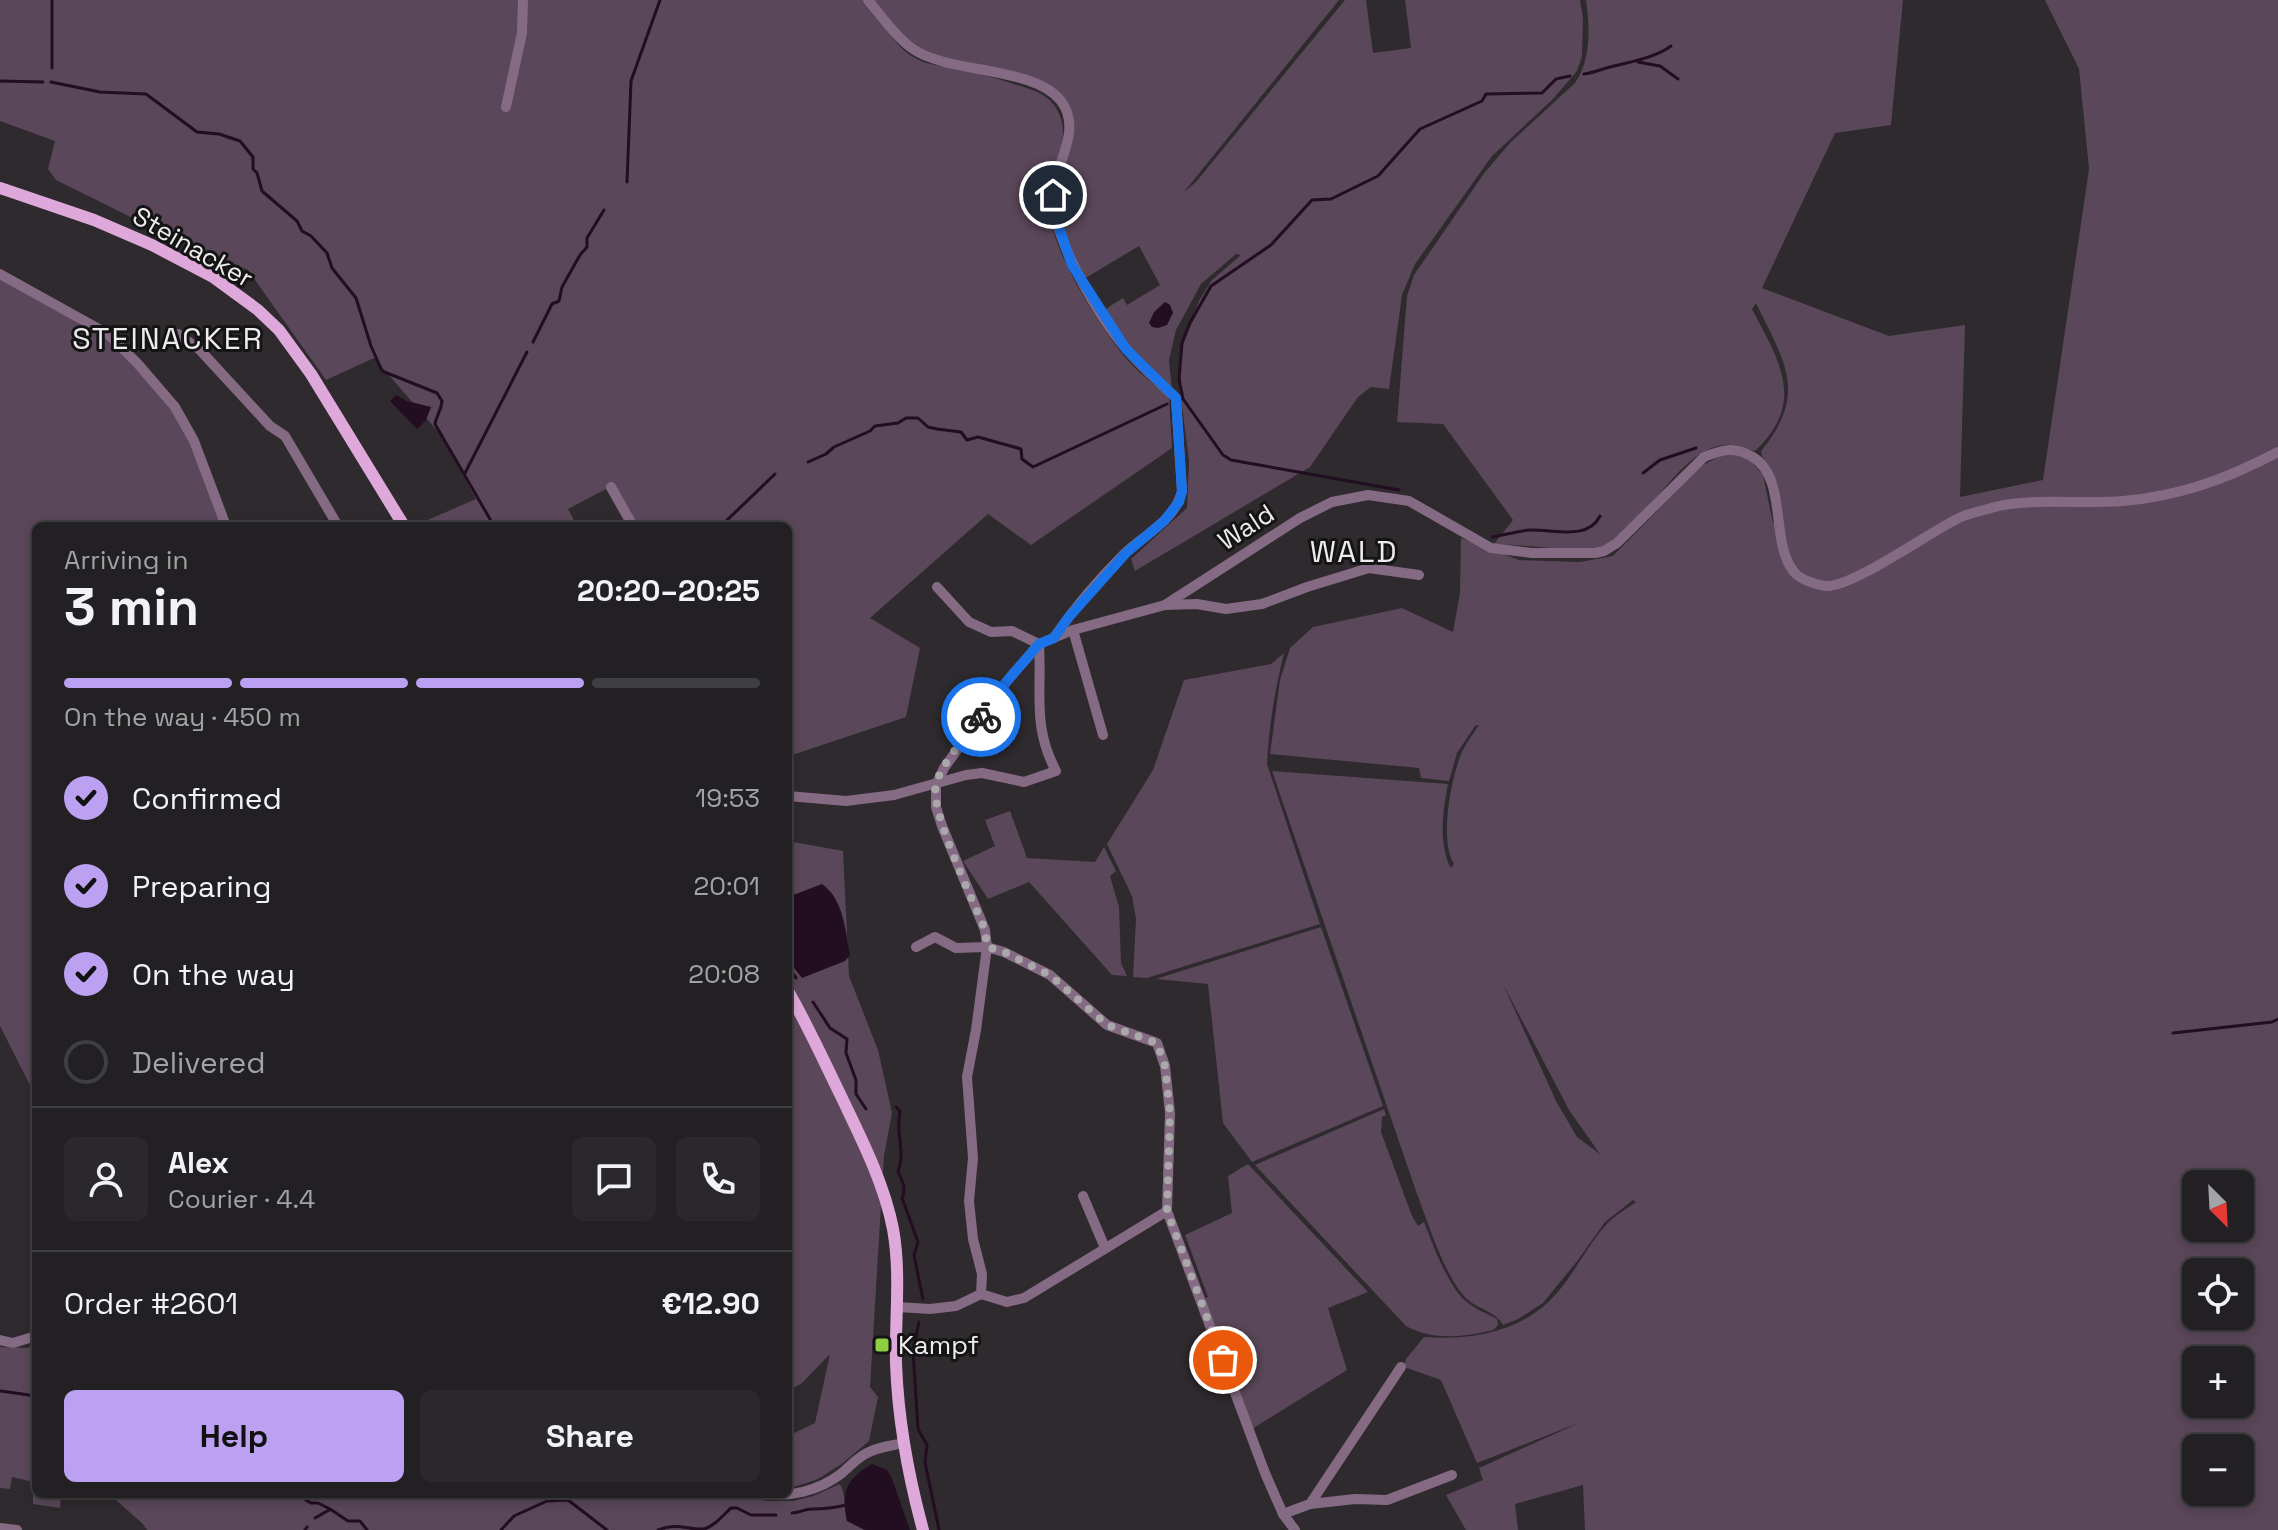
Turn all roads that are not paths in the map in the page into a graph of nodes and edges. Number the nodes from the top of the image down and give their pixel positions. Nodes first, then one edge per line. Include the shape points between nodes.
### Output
1 (523, 0) edge
2 (868, 0) edge
3 (506, 107) dead end
4 (0, 188) edge
5 (0, 274) edge
6 (178, 334) dead end
7 (2278, 452) edge
8 (611, 487) dead end
9 (224, 522) edge
10 (336, 522) edge
11 (398, 522) edge
12 (631, 522) edge
13 (1419, 575) dead end
14 (937, 587) dead end
15 (1165, 605) junction
16 (1073, 630) junction
17 (1054, 638) junction
18 (1039, 644) junction
19 (1103, 735) dead end
20 (936, 785) junction
21 (792, 796) edge
22 (916, 947) dead end
23 (987, 947) junction
24 (792, 999) edge
25 (1083, 1196) dead end
26 (1167, 1211) junction
27 (1105, 1248) junction
28 (981, 1294) junction
29 (897, 1303) junction
30 (32, 1337) edge
31 (0, 1340) edge
32 (1401, 1367) dead end
33 (903, 1443) junction
34 (1452, 1475) dead end
35 (792, 1494) edge
36 (1310, 1504) junction
37 (1283, 1514) junction
38 (0, 1528) edge
39 (17, 1530) edge
40 (923, 1530) edge
41 (1295, 1530) edge

1 - 3 street via 522,33
2 - 17 street via 914,50 1044,87 1061,102 1069,136 1053,195 1072,265 1126,349 1176,398 1179,502 1126,553
4 - 11 main road, Steinacker via 152,245 213,277 258,310 311,374
5 - 9 street via 108,334 138,364 175,407 194,441
6 - 10 street via 285,436
7 - 15 street, Wald via 2211,484 2173,494 2122,502 1996,506 1961,517 1831,586 1801,579 1792,570 1764,468 1738,450 1704,457 1617,543 1583,554 1491,548 1409,501 1368,495 1332,502 1300,518
8 - 12 street
13 - 15 street via 1369,568 1262,604 1226,609
14 - 18 street via 969,622 991,632 1012,631
15 - 16 street
16 - 17 street
16 - 19 street
17 - 18 street
18 - 20 street via 998,693
18 - 20 street via 1041,732 1056,771 1024,782 982,773
20 - 21 street via 846,801
20 - 23 street via 936,807
22 - 23 street via 935,937 956,948
23 - 26 street via 1050,975 1107,1025 1157,1043 1170,1113
23 - 28 street via 967,1077 973,1158 969,1201
24 - 29 main road via 856,1127 885,1200 893,1230
25 - 27 street
26 - 27 street
26 - 37 street
27 - 28 street via 1024,1298 1007,1302
28 - 29 street via 956,1306 930,1309
29 - 33 main road
30 - 31 street via 13,1343
32 - 36 street
33 - 35 street via 865,1454 834,1478
33 - 40 main road
34 - 36 street via 1387,1500
36 - 37 street
37 - 41 street
38 - 39 street

